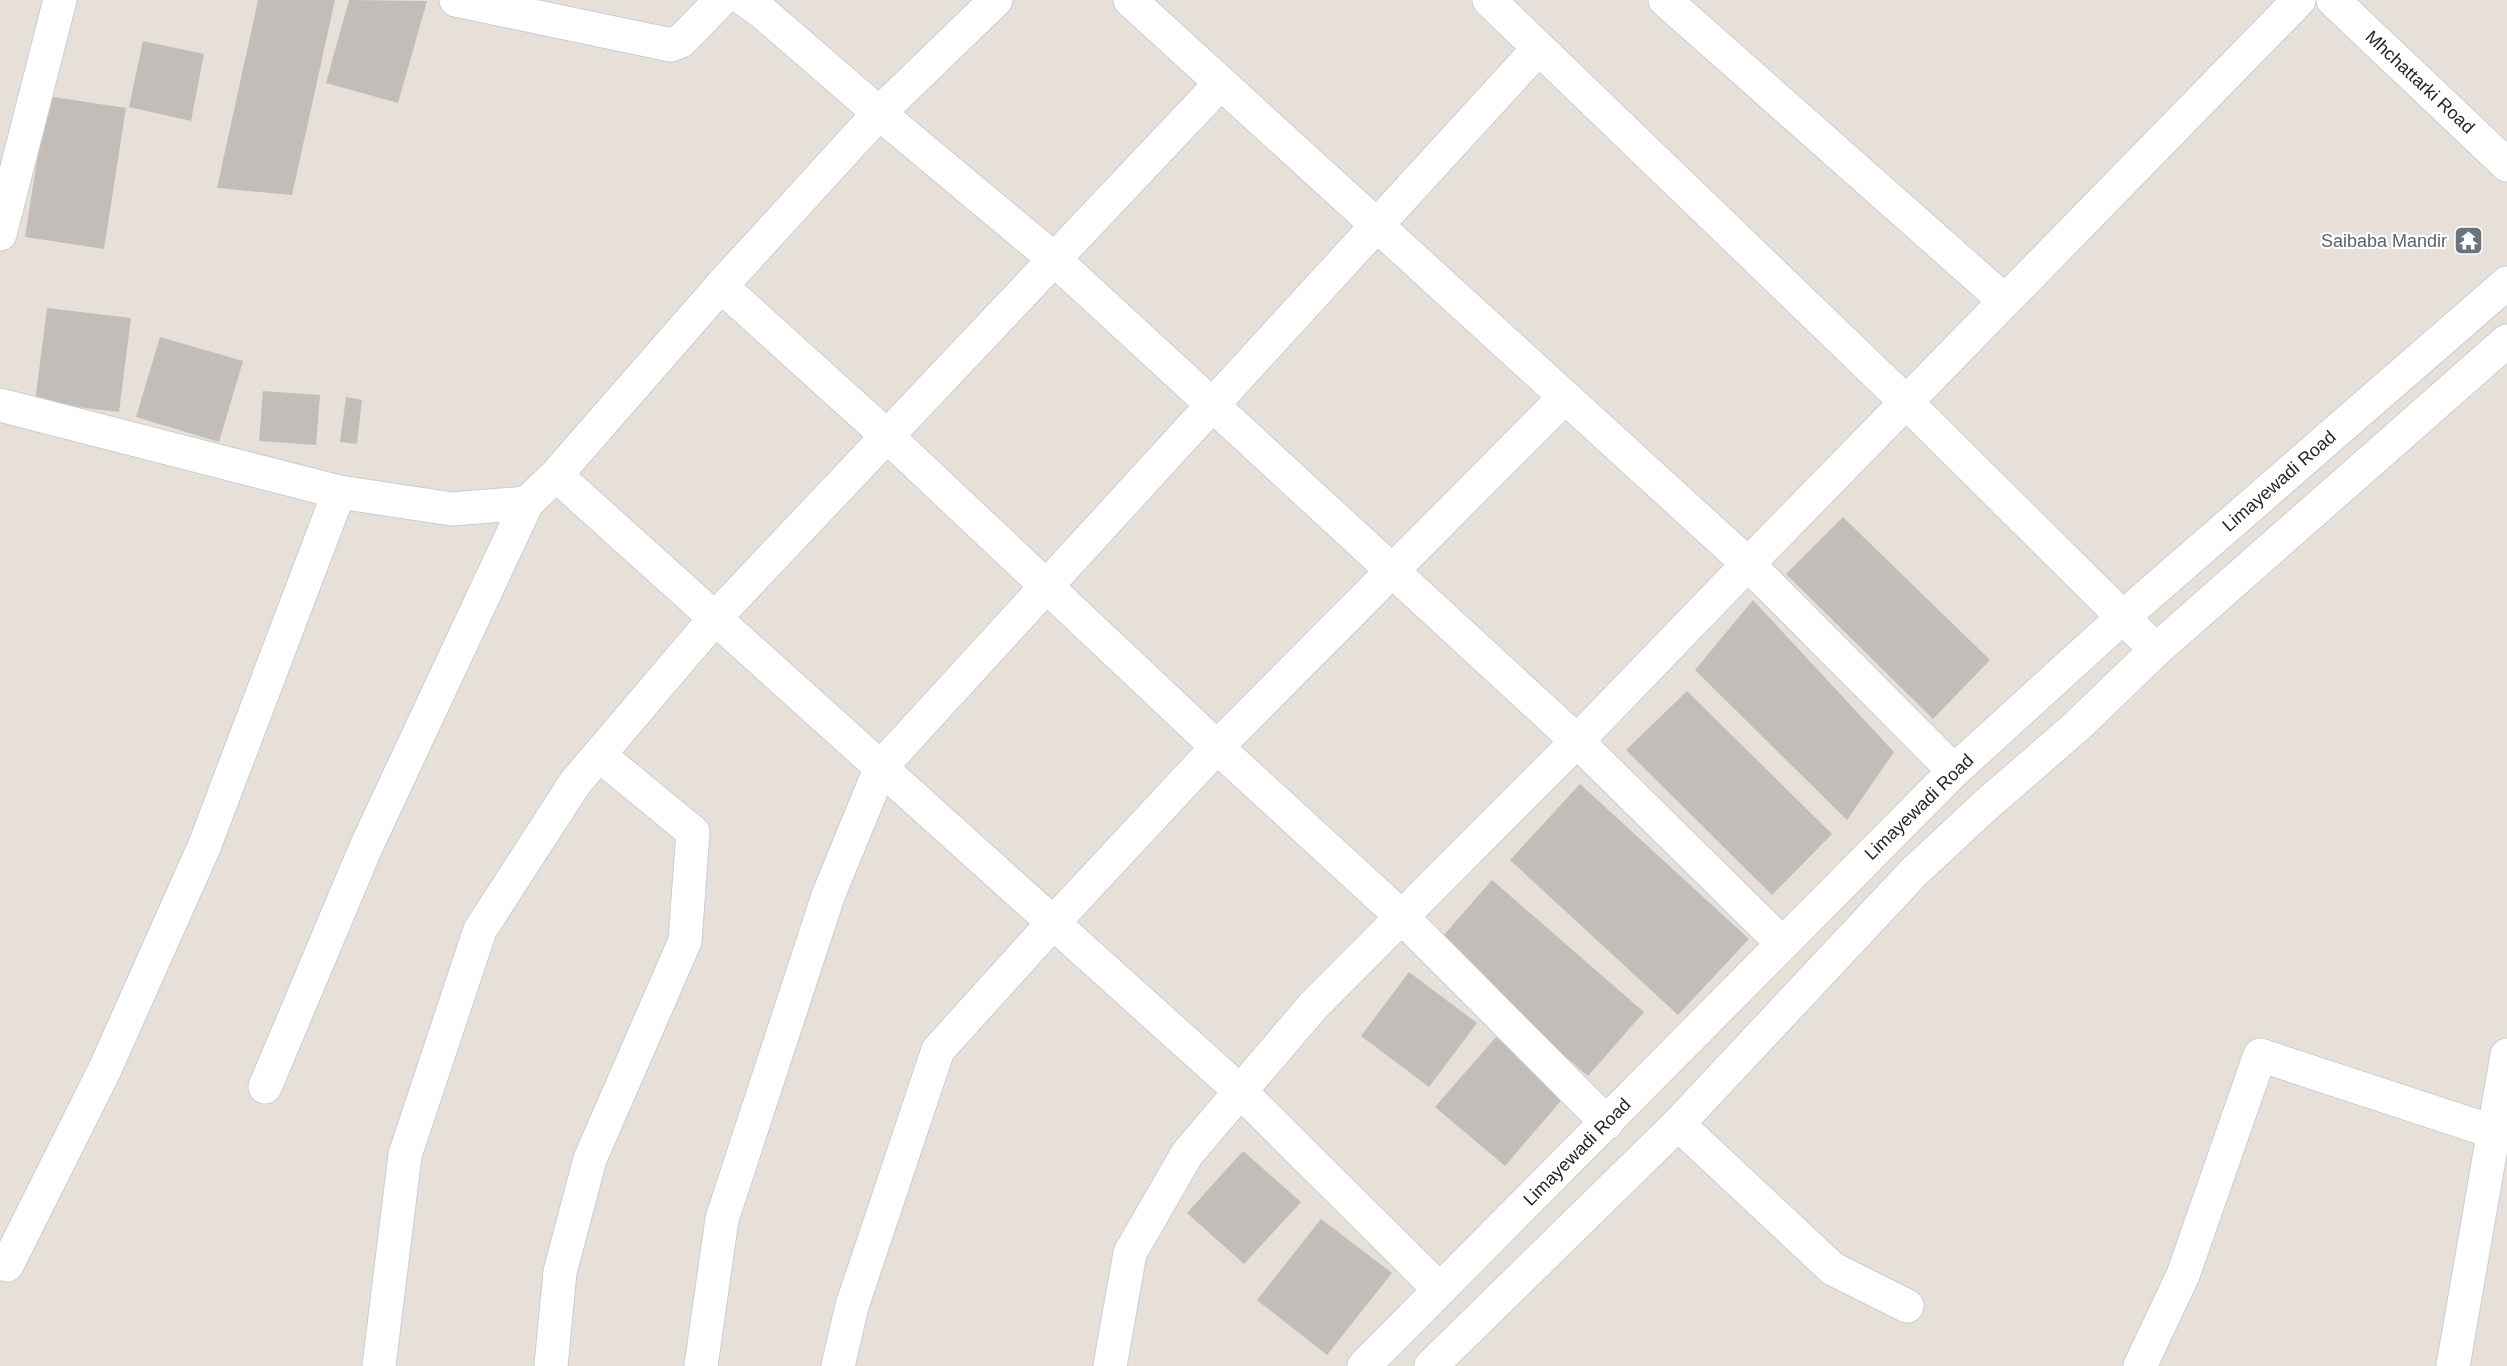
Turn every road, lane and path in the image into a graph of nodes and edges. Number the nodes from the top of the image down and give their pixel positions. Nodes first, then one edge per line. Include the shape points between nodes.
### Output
1 (60, 0) edge
2 (456, 0) edge
3 (721, 0) edge
4 (745, 0) edge
5 (996, 0) edge
6 (1130, 0) edge
7 (1489, 0) edge
8 (1665, 0) edge
9 (2299, 0) edge
10 (2333, 0) edge
11 (1539, 48) junction
12 (1221, 83) junction
13 (879, 113) junction
14 (2507, 165) edge
15 (1376, 225) junction
16 (0, 234) edge
17 (1054, 259) junction
18 (2507, 283) edge
19 (721, 286) junction
20 (2005, 301) junction
21 (2507, 340) edge
22 (1565, 397) junction
23 (1906, 402) junction
24 (0, 405) edge
25 (1212, 405) junction
26 (887, 436) junction
27 (556, 475) junction
28 (339, 492) junction
29 (527, 503) junction
30 (1748, 564) junction
31 (1392, 570) junction
32 (1046, 587) junction
33 (716, 617) junction
34 (2123, 617) junction
35 (2156, 650) junction
36 (1577, 741) junction
37 (1217, 747) junction
38 (599, 755) junction
39 (881, 767) junction
40 (1954, 771) junction
41 (1402, 917) junction
42 (1053, 922) junction
43 (1783, 944) junction
44 (2507, 1055) edge
45 (265, 1088) dead end
46 (1241, 1092) junction
47 (1607, 1123) junction
48 (1678, 1124) junction
49 (2494, 1132) junction
50 (7, 1265) dead end
51 (1439, 1289) junction
52 (1907, 1306) dead end
53 (379, 1366) edge
54 (551, 1366) edge
55 (701, 1366) edge
56 (838, 1366) edge
57 (1110, 1366) edge
58 (1364, 1366) edge
59 (1431, 1366) edge
60 (2140, 1366) edge
61 (2453, 1366) edge

1 - 16 street
2 - 3 street via 671,45 681,41
4 - 13 street
5 - 13 street
6 - 12 street
7 - 11 street
8 - 20 street
9 - 20 street
10 - 14 street, Mhchattarki Road
11 - 15 street
11 - 23 street
12 - 15 street
12 - 17 street
13 - 17 street
13 - 19 street
15 - 22 street
15 - 25 street
17 - 25 street
17 - 26 street
18 - 34 street, Limayewadi Road
19 - 26 street
19 - 27 street
20 - 23 street
21 - 35 street
22 - 30 street
22 - 31 street
23 - 30 street
23 - 34 street
24 - 28 street
25 - 31 street
25 - 32 street
26 - 32 street
26 - 33 street
27 - 29 street
27 - 33 street
28 - 29 street via 452,509
28 - 50 street via 204,847 105,1069
29 - 45 street via 366,847
30 - 36 street
30 - 40 street
31 - 36 street
31 - 37 street
32 - 37 street
32 - 39 street
33 - 38 street
33 - 39 street
34 - 35 street
34 - 40 street, Limayewadi Road
35 - 48 street via 1914,872
36 - 41 street
36 - 43 street
37 - 41 street
37 - 42 street
38 - 53 street via 575,783 480,930 405,1155
38 - 54 street via 693,832 685,941 590,1159 560,1272
39 - 42 street
39 - 55 street via 828,896 722,1219
40 - 43 street, Limayewadi Road
41 - 46 street via 1313,1006
41 - 47 street
42 - 46 street
42 - 56 street via 938,1050 852,1306
43 - 47 street, Limayewadi Road
44 - 49 street
46 - 51 street
46 - 57 street via 1187,1154 1130,1253
47 - 51 street, Limayewadi Road
48 - 52 street via 1833,1269
48 - 59 street
49 - 60 street via 2260,1055 2183,1275
49 - 61 street
51 - 58 street, Limayewadi Road

